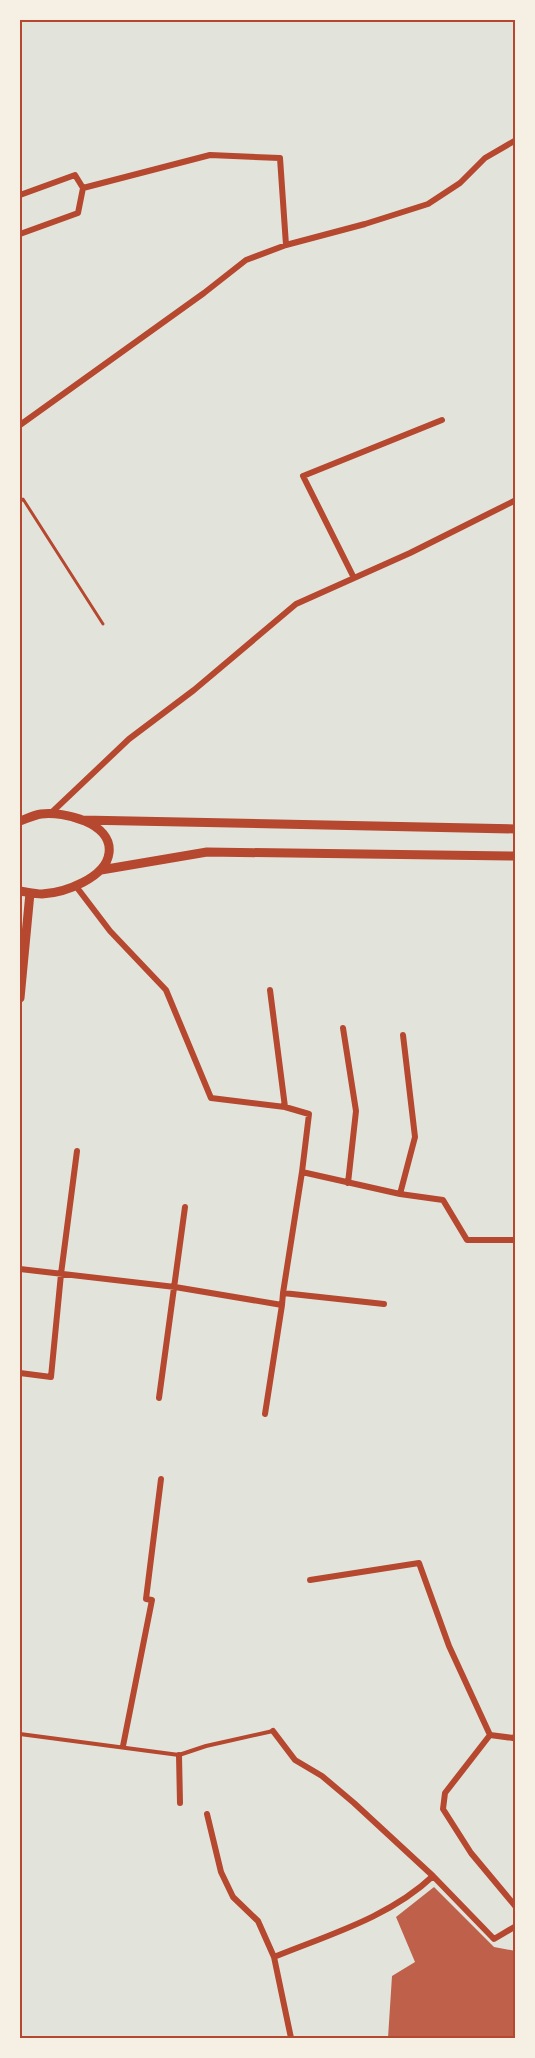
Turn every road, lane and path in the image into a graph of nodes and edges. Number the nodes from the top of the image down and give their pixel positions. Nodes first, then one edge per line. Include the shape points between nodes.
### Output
1 (516, 140) edge
2 (83, 188) junction
3 (20, 195) edge
4 (20, 234) edge
5 (286, 245) junction
6 (442, 420) dead end
7 (20, 425) edge
8 (516, 500) edge
9 (20, 502) edge
10 (354, 578) junction
11 (103, 624) dead end
12 (50, 815) junction
13 (20, 816) edge
14 (30, 818) junction
15 (82, 820) junction
16 (20, 821) edge
17 (516, 829) edge
18 (516, 856) edge
19 (101, 870) junction
20 (75, 885) junction
21 (20, 891) edge
22 (30, 893) junction
23 (270, 990) dead end
24 (20, 998) edge
25 (343, 1028) dead end
26 (404, 1035) dead end
27 (285, 1107) junction
28 (77, 1151) dead end
29 (302, 1172) junction
30 (348, 1183) junction
31 (400, 1194) junction
32 (185, 1208) dead end
33 (516, 1240) edge
34 (20, 1269) edge
35 (61, 1274) junction
36 (175, 1287) junction
37 (283, 1293) junction
38 (384, 1304) dead end
39 (282, 1305) junction
40 (20, 1373) edge
41 (159, 1398) dead end
42 (265, 1414) dead end
43 (161, 1479) dead end
44 (310, 1580) dead end
45 (273, 1731) joint
46 (20, 1734) edge
47 (490, 1736) junction
48 (516, 1736) edge
49 (123, 1746) junction
50 (179, 1755) junction
51 (180, 1803) dead end
52 (207, 1814) dead end
53 (433, 1876) junction
54 (516, 1906) edge
55 (516, 1926) edge
56 (274, 1957) junction
57 (291, 2038) edge

1 - 5 street via 485,158 460,183 428,204
2 - 3 street via 75,175
2 - 4 street via 78,213
2 - 5 street via 210,155 280,158
5 - 7 street via 246,260
6 - 10 street via 303,476
8 - 10 street
9 - 11 path via 23,500
10 - 12 street via 296,604 129,739
12 - 14 street
12 - 15 street
13 - 14 street
14 - 16 street
15 - 17 street
15 - 19 street via 100,829 108,842 109,855
18 - 19 street via 207,852
19 - 20 street
20 - 22 street via 61,891
20 - 27 street via 110,932 166,990 211,1098
21 - 22 street
22 - 24 street
23 - 27 street
25 - 30 street via 356,1111
26 - 31 street via 415,1137
27 - 29 street via 309,1114
28 - 35 street
29 - 30 street
29 - 37 street
30 - 31 street
31 - 33 street via 443,1200 466,1240
32 - 36 street
34 - 35 street
35 - 36 street
35 - 40 street via 51,1377
36 - 39 street
36 - 41 street
37 - 38 street
37 - 39 street
39 - 42 street
43 - 49 street via 146,1599 152,1600
44 - 47 street via 419,1563 449,1646
45 - 50 lane
45 - 53 street via 296,1760 322,1776
46 - 49 lane
47 - 48 street
47 - 54 street via 445,1793 443,1809 471,1852
49 - 50 lane
50 - 51 street
52 - 56 street via 229,1889 258,1921
53 - 55 street via 494,1939
53 - 56 street via 405,1900 368,1919
56 - 57 street

